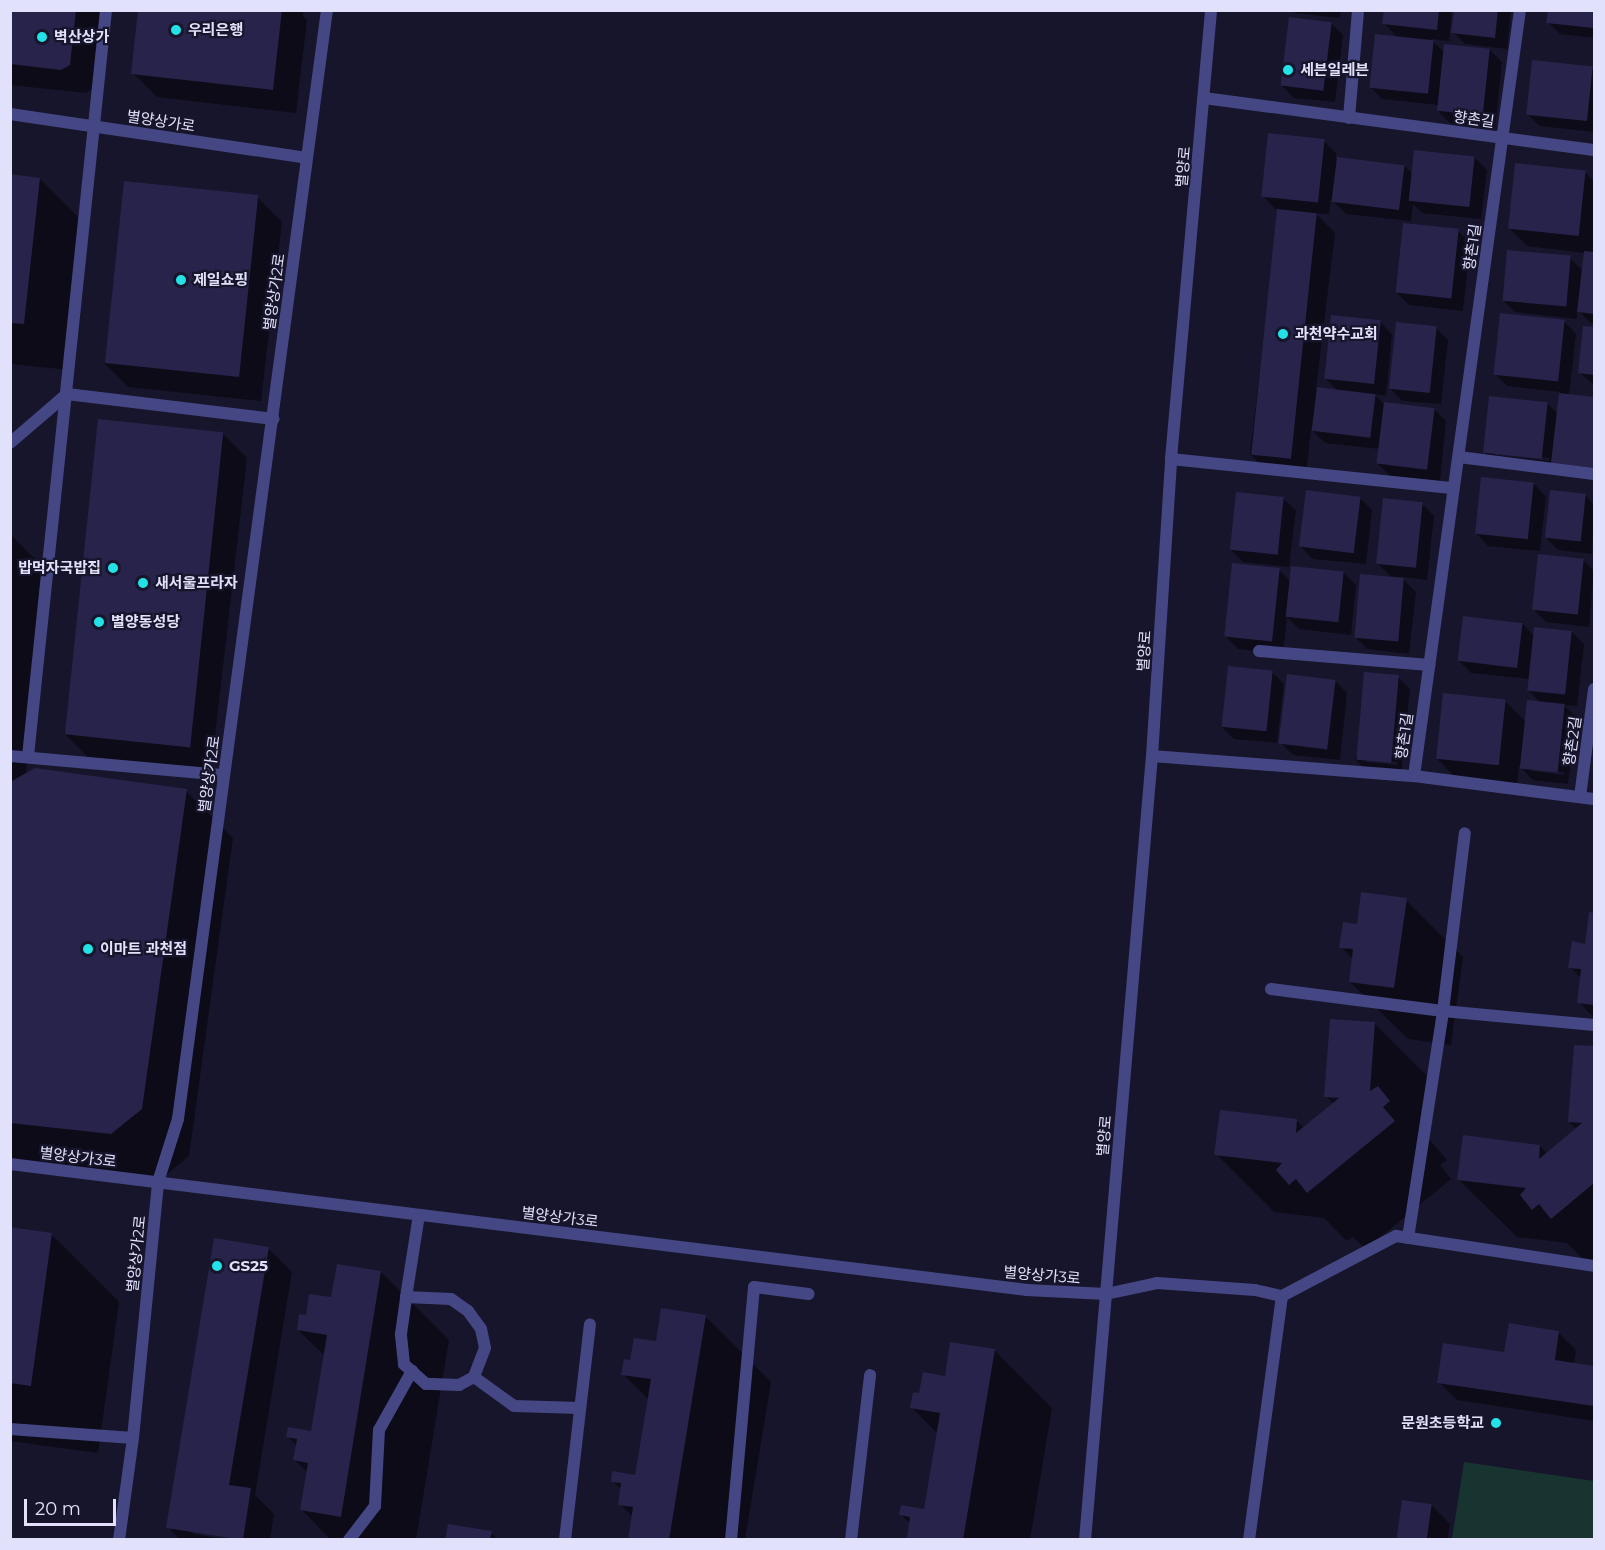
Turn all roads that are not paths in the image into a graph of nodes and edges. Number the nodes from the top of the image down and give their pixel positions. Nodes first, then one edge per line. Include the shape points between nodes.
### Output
1 (106, 10) edge
2 (327, 10) edge
3 (1211, 10) edge
4 (1358, 10) edge
5 (1520, 10) edge
6 (1204, 98) junction
7 (10, 114) edge
8 (1349, 117) junction
9 (95, 126) junction
10 (1503, 138) junction
11 (1594, 150) edge
12 (307, 158) junction
13 (67, 394) junction
14 (273, 419) junction
15 (10, 443) edge
16 (1459, 457) junction
17 (1172, 459) junction
18 (1594, 474) edge
19 (1454, 488) junction
20 (1259, 651) dead end
21 (1429, 664) junction
22 (1594, 689) edge
23 (10, 756) edge
24 (28, 756) junction
25 (1152, 756) junction
26 (224, 775) junction
27 (1414, 776) junction
28 (1580, 797) junction
29 (1594, 799) edge
30 (1465, 833) dead end
31 (1271, 989) dead end
32 (1443, 1011) junction
33 (1594, 1025) edge
34 (10, 1164) edge
35 (158, 1182) junction
36 (419, 1215) junction
37 (1408, 1238) junction
38 (1594, 1266) edge
39 (809, 1294) dead end
40 (1106, 1294) junction
41 (1282, 1296) junction
42 (406, 1297) junction
43 (590, 1324) dead end
44 (412, 1371) junction
45 (870, 1375) dead end
46 (474, 1377) junction
47 (580, 1408) junction
48 (10, 1429) edge
49 (133, 1438) junction
50 (119, 1539) edge
51 (349, 1539) edge
52 (565, 1539) edge
53 (731, 1539) edge
54 (851, 1539) edge
55 (1085, 1539) edge
56 (1249, 1539) edge

1 - 9 street
2 - 12 street, 별양상가2로
3 - 6 street, 별양로
4 - 8 street
5 - 10 street, 향촌1길
6 - 8 street, 향촌길
6 - 17 street, 별양로
7 - 9 street, 별양상가로
8 - 10 street, 향촌길
9 - 12 street, 별양상가로
9 - 13 street
10 - 11 street, 향촌길
10 - 16 street, 향촌1길
12 - 14 street, 별양상가2로
13 - 14 street
13 - 15 street
13 - 24 street
14 - 26 street, 별양상가2로
16 - 18 street
16 - 19 street, 향촌1길
17 - 19 street
17 - 25 street, 별양로
19 - 21 street, 향촌1길
20 - 21 street
21 - 27 street, 향촌1길
22 - 28 street, 향촌2길
23 - 24 street
24 - 26 street
25 - 27 street
25 - 40 street, 별양로
26 - 35 street, 별양상가2로 via 178,1119
27 - 28 street
28 - 29 street
30 - 32 street
31 - 32 street
32 - 33 street
32 - 37 street
34 - 35 street, 별양상가3로
35 - 36 street, 별양상가3로
35 - 49 street, 별양상가2로
36 - 40 street, 별양상가3로 via 1027,1290
36 - 42 street
37 - 38 street
37 - 41 street via 1396,1236
39 - 53 street via 754,1287
40 - 41 street via 1158,1283 1256,1290
40 - 55 street, 별양로
41 - 56 street
42 - 44 street via 401,1334 404,1364
42 - 46 street via 451,1299 468,1311 482,1329 485,1348
43 - 47 street
44 - 46 street via 426,1384 459,1385
44 - 51 street via 379,1430 375,1506
45 - 54 street
46 - 47 street via 514,1406
47 - 52 street
48 - 49 street
49 - 50 street, 별양상가2로

